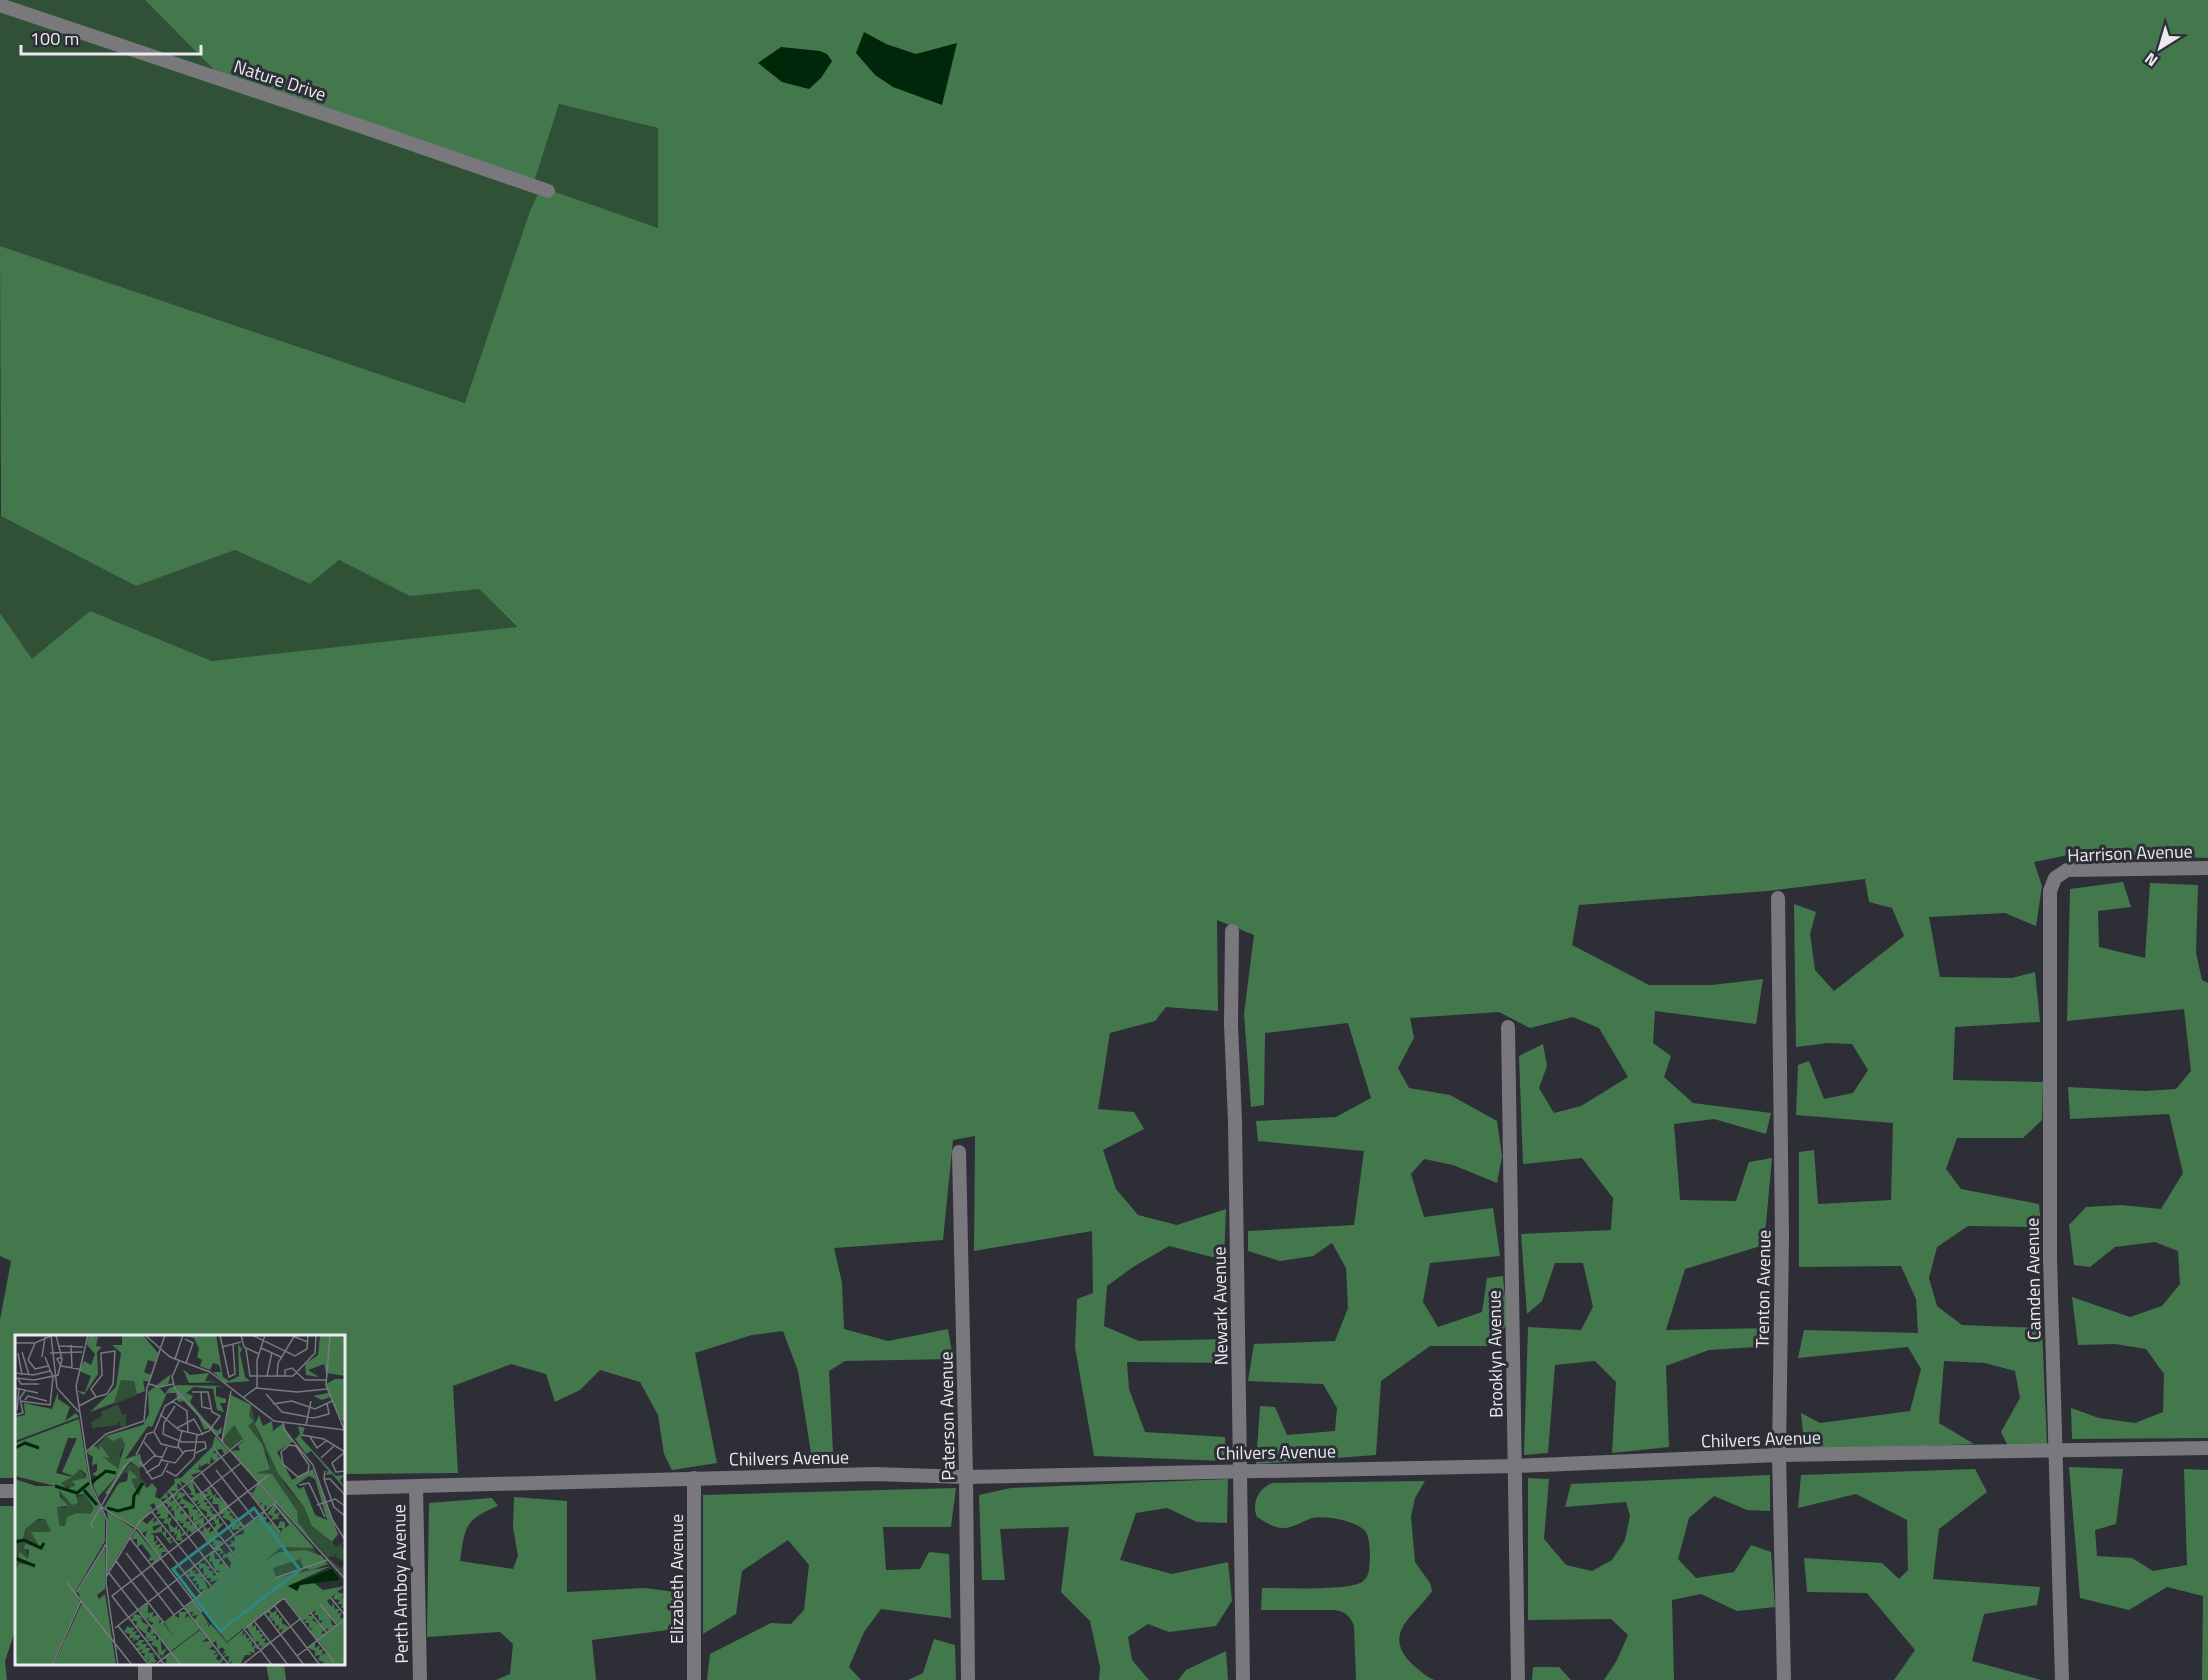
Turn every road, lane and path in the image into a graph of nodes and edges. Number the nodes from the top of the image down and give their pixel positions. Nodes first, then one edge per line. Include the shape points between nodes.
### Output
1 (0, 5) edge
2 (548, 191) dead end
3 (2208, 868) edge
4 (2055, 878) joint
5 (1778, 898) dead end
6 (1232, 931) dead end
7 (1508, 1027) dead end
8 (959, 1152) dead end
9 (2208, 1448) edge
10 (2055, 1452) junction
11 (1779, 1455) junction
12 (1515, 1466) junction
13 (1241, 1470) junction
14 (966, 1477) junction
15 (694, 1478) junction
16 (345, 1488) edge
17 (416, 1488) junction
18 (420, 1680) edge
19 (694, 1680) edge
20 (968, 1680) edge
21 (1243, 1680) edge
22 (1518, 1680) edge
23 (1784, 1680) edge
24 (2062, 1680) edge

1 - 2 street, Nature Drive
3 - 4 street, Harrison Avenue via 2067,870
4 - 10 street, Camden Avenue via 2050,891 2049,1258
5 - 11 street, Trenton Avenue via 1782,1231
6 - 13 street, Newark Avenue
7 - 12 street, Brooklyn Avenue
8 - 14 street, Paterson Avenue
9 - 10 street, Chilvers Avenue
10 - 11 street, Chilvers Avenue
10 - 24 street, Camden Avenue
11 - 12 street, Chilvers Avenue
11 - 23 street, Trenton Avenue
12 - 13 street, Chilvers Avenue
12 - 22 street, Brooklyn Avenue
13 - 14 street, Chilvers Avenue
13 - 21 street, Newark Avenue
14 - 15 street, Chilvers Avenue via 874,1474
14 - 20 street, Paterson Avenue
15 - 17 street, Chilvers Avenue
15 - 19 street, Elizabeth Avenue
16 - 17 street, Chilvers Avenue
17 - 18 street, Perth Amboy Avenue

